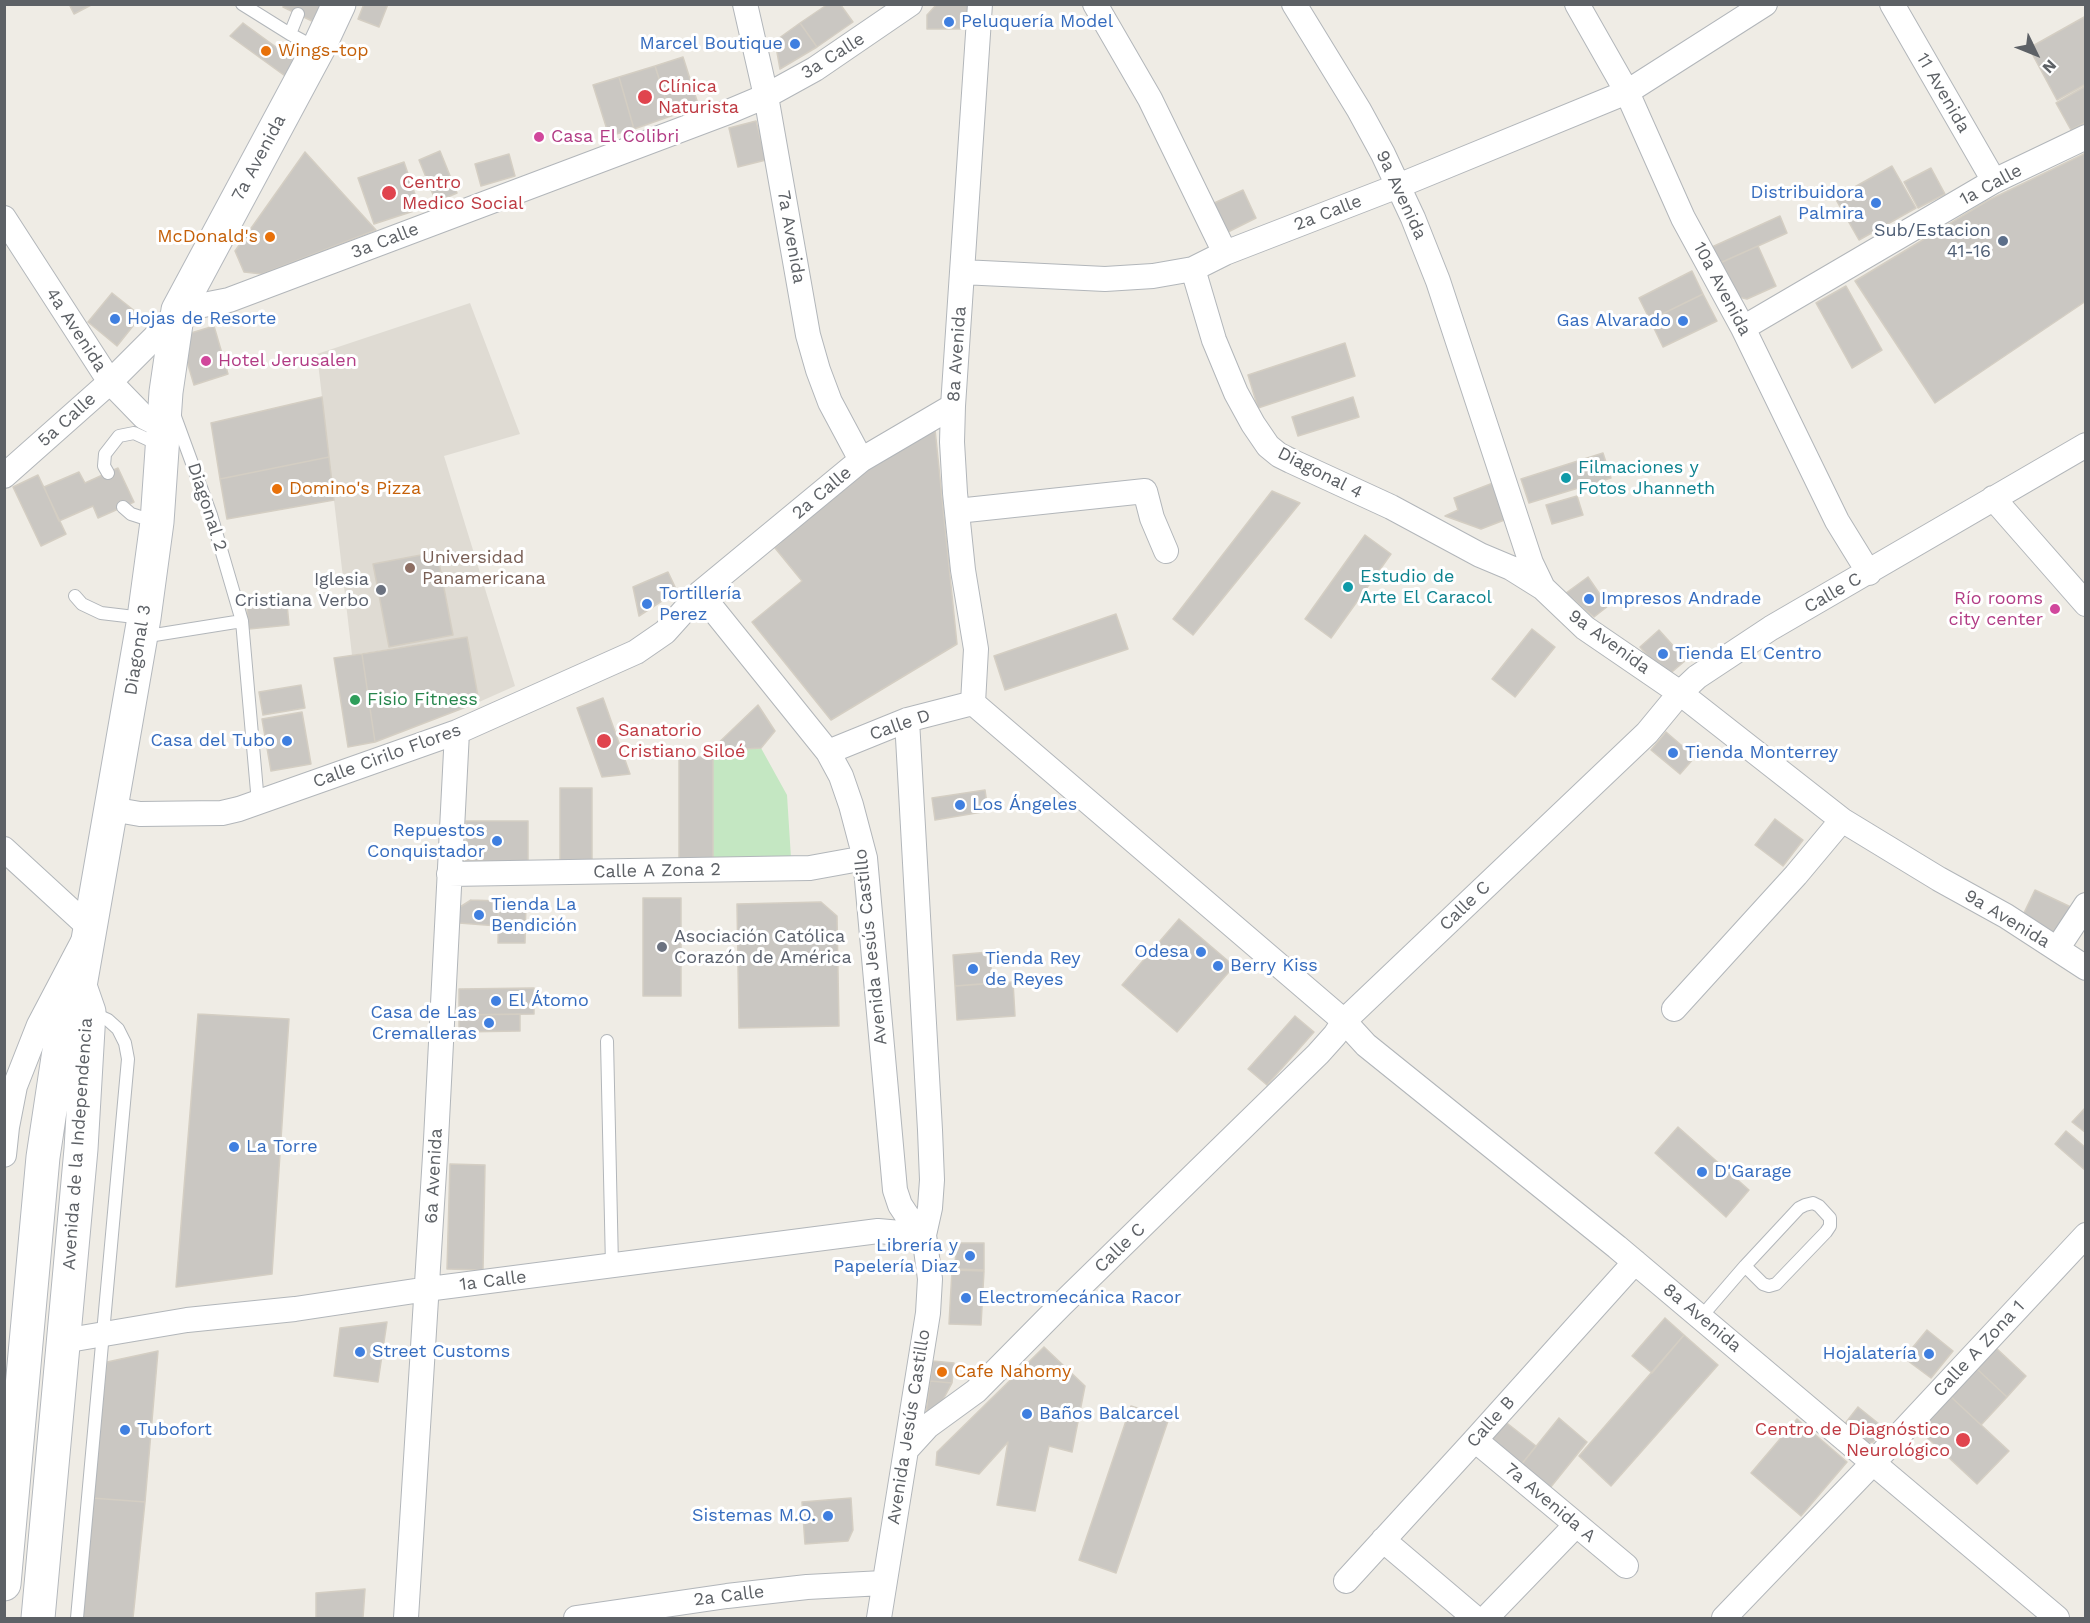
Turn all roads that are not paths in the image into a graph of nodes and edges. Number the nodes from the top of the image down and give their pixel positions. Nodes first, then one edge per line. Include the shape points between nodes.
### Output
1 (242, 4) edge
2 (339, 4) edge
3 (745, 4) edge
4 (910, 4) edge
5 (981, 4) edge
6 (1095, 4) edge
7 (1294, 4) edge
8 (1577, 4) edge
9 (1765, 4) edge
10 (1892, 4) edge
11 (298, 14) dead end
12 (304, 41) junction
13 (1627, 92) junction
14 (766, 96) junction
15 (2085, 137) edge
16 (1994, 181) junction
17 (1398, 186) junction
18 (4, 218) edge
19 (1225, 253) junction
20 (1193, 269) junction
21 (962, 272) junction
22 (178, 310) junction
23 (1743, 328) junction
24 (110, 382) junction
25 (166, 392) junction
26 (953, 406) junction
27 (164, 437) junction
28 (2085, 445) edge
29 (861, 460) junction
30 (7, 470) edge
31 (108, 473) dead end
32 (1993, 498) junction
33 (123, 507) dead end
34 (957, 511) junction
35 (157, 522) junction
36 (1166, 551) dead end
37 (1869, 573) junction
38 (1543, 588) junction
39 (700, 593) junction
40 (75, 596) dead end
41 (2085, 604) edge
42 (242, 621) junction
43 (142, 628) junction
44 (1680, 693) junction
45 (973, 703) junction
46 (907, 720) junction
47 (457, 732) junction
48 (828, 752) junction
49 (258, 803) junction
50 (111, 809) junction
51 (1842, 819) junction
52 (4, 849) edge
53 (865, 858) junction
54 (449, 874) junction
55 (2085, 905) edge
56 (90, 928) junction
57 (2057, 949) junction
58 (2085, 968) edge
59 (84, 999) junction
60 (1674, 1009) dead end
61 (1344, 1021) junction
62 (607, 1041) dead end
63 (4, 1155) edge
64 (924, 1235) junction
65 (2085, 1235) edge
66 (1635, 1262) junction
67 (612, 1266) junction
68 (1745, 1266) junction
69 (428, 1289) junction
70 (1701, 1317) junction
71 (104, 1334) junction
72 (63, 1341) junction
73 (1475, 1440) junction
74 (907, 1449) junction
75 (1873, 1463) junction
76 (1576, 1525) junction
77 (1383, 1540) junction
78 (1626, 1566) dead end
79 (1346, 1581) dead end
80 (883, 1583) junction
81 (4, 1584) edge
82 (38, 1618) edge
83 (77, 1618) edge
84 (406, 1618) edge
85 (576, 1618) edge
86 (879, 1618) edge
87 (1475, 1618) edge
88 (1486, 1618) edge
89 (1724, 1618) edge
90 (2057, 1618) edge

1 - 12 lane
2 - 12 main road, 7a Avenida
3 - 14 street, 7a Avenida
4 - 14 street, 3a Calle via 815,69
5 - 21 street, 8a Avenida
6 - 19 street via 1150,99
7 - 17 street, 9a Avenida via 1359,110
8 - 13 street, 10a Avenida
9 - 13 street, 2a Calle
10 - 16 street, 11 Avenida
11 - 12 lane
12 - 22 main road, 7a Avenida
13 - 17 street, 2a Calle
13 - 23 street, 10a Avenida via 1683,218
14 - 22 street, 3a Calle via 229,300
14 - 29 street, 7a Avenida via 808,335 830,402
15 - 16 street, 1a Calle
16 - 23 street, 1a Calle
17 - 19 street, 2a Calle
17 - 38 street, 9a Avenida via 1438,281 1528,554
18 - 24 street, 4a Avenida
19 - 20 street, 2a Calle
20 - 21 street, 2a Calle via 1105,279
20 - 38 street, Diagonal 4 via 1214,340 1236,393 1268,446 1279,455 1511,568
21 - 26 street, 8a Avenida
22 - 24 street, 5a Calle
22 - 25 main road, Diagonal 3
23 - 37 street, 10a Avenida via 1837,521
24 - 27 street, 4a Avenida
24 - 30 street, 5a Calle
25 - 27 main road, Diagonal 3
25 - 42 lane, Diagonal 2 via 211,515
26 - 29 street, 2a Calle
26 - 34 street, 8a Avenida
27 - 31 lane via 134,433 119,436 105,454
27 - 35 main road, Diagonal 3
28 - 32 street, Calle C
29 - 39 street, 2a Calle
32 - 37 street, Calle C
32 - 41 street
33 - 35 lane via 138,518
34 - 36 street via 1144,491
34 - 45 street, 8a Avenida via 976,649
35 - 43 main road, Diagonal 3
37 - 44 street, Calle C via 1771,628
38 - 44 street, 9a Avenida via 1585,628
39 - 47 street, Calle Cirilo Flores via 665,632 636,652
39 - 48 street, Avenida Jesús Castillo
40 - 43 lane via 82,604
42 - 43 lane
42 - 49 lane, Diagonal 2
43 - 50 main road, Diagonal 3
44 - 51 street, 9a Avenida
44 - 61 street, Calle C via 1647,733
45 - 46 street, Calle D
45 - 61 street, 8a Avenida
46 - 48 street, Calle D
46 - 64 street, Avenida Jesús Castillo via 932,1180
47 - 49 street, Calle Cirilo Flores
47 - 54 street, 6a Avenida
48 - 53 street, Avenida Jesús Castillo via 841,776
49 - 50 street, Calle Cirilo Flores via 222,813 140,814
50 - 56 main road, Diagonal 3
51 - 57 street, 9a Avenida
51 - 60 street
52 - 56 street
53 - 54 street, Calle A Zona 2 via 810,868
53 - 64 street, Avenida Jesús Castillo via 895,1190 910,1221
54 - 69 street, 6a Avenida
55 - 57 street
56 - 59 main road, Diagonal 3
56 - 63 street via 39,1025 15,1086
57 - 58 street, 9a Avenida
59 - 71 lane via 118,1029 128,1059
59 - 72 main road, Avenida de la Independencia via 81,1149
59 - 81 main road, Avenida de la Independencia via 65,1011 43,1157
61 - 66 street, 8a Avenida via 1366,1045
61 - 74 street, Calle C via 1318,1054 976,1391 928,1426
62 - 67 lane
64 - 67 street, 1a Calle via 878,1231
64 - 74 street, Avenida Jesús Castillo via 930,1279 928,1313
65 - 75 street, Calle A Zona 1
66 - 70 street, 8a Avenida
66 - 73 street, Calle B
67 - 69 street, 1a Calle
68 - 68 lane via 1805,1204 1819,1206 1830,1218 1826,1232 1776,1284 1763,1284
68 - 70 lane
69 - 71 street, 1a Calle
69 - 84 street, 6a Avenida
70 - 75 street, 8a Avenida
71 - 72 street, 1a Calle
71 - 83 lane
72 - 82 main road, Avenida de la Independencia
73 - 76 street, 7a Avenida A
73 - 77 street, Calle B
74 - 80 street, Avenida Jesús Castillo
75 - 89 street, Calle A Zona 1
75 - 90 street, 8a Avenida
76 - 78 street, 7a Avenida A
76 - 88 street
77 - 79 street, Calle B
77 - 87 street
80 - 85 street, 2a Calle via 727,1596
80 - 86 street, Avenida Jesús Castillo

